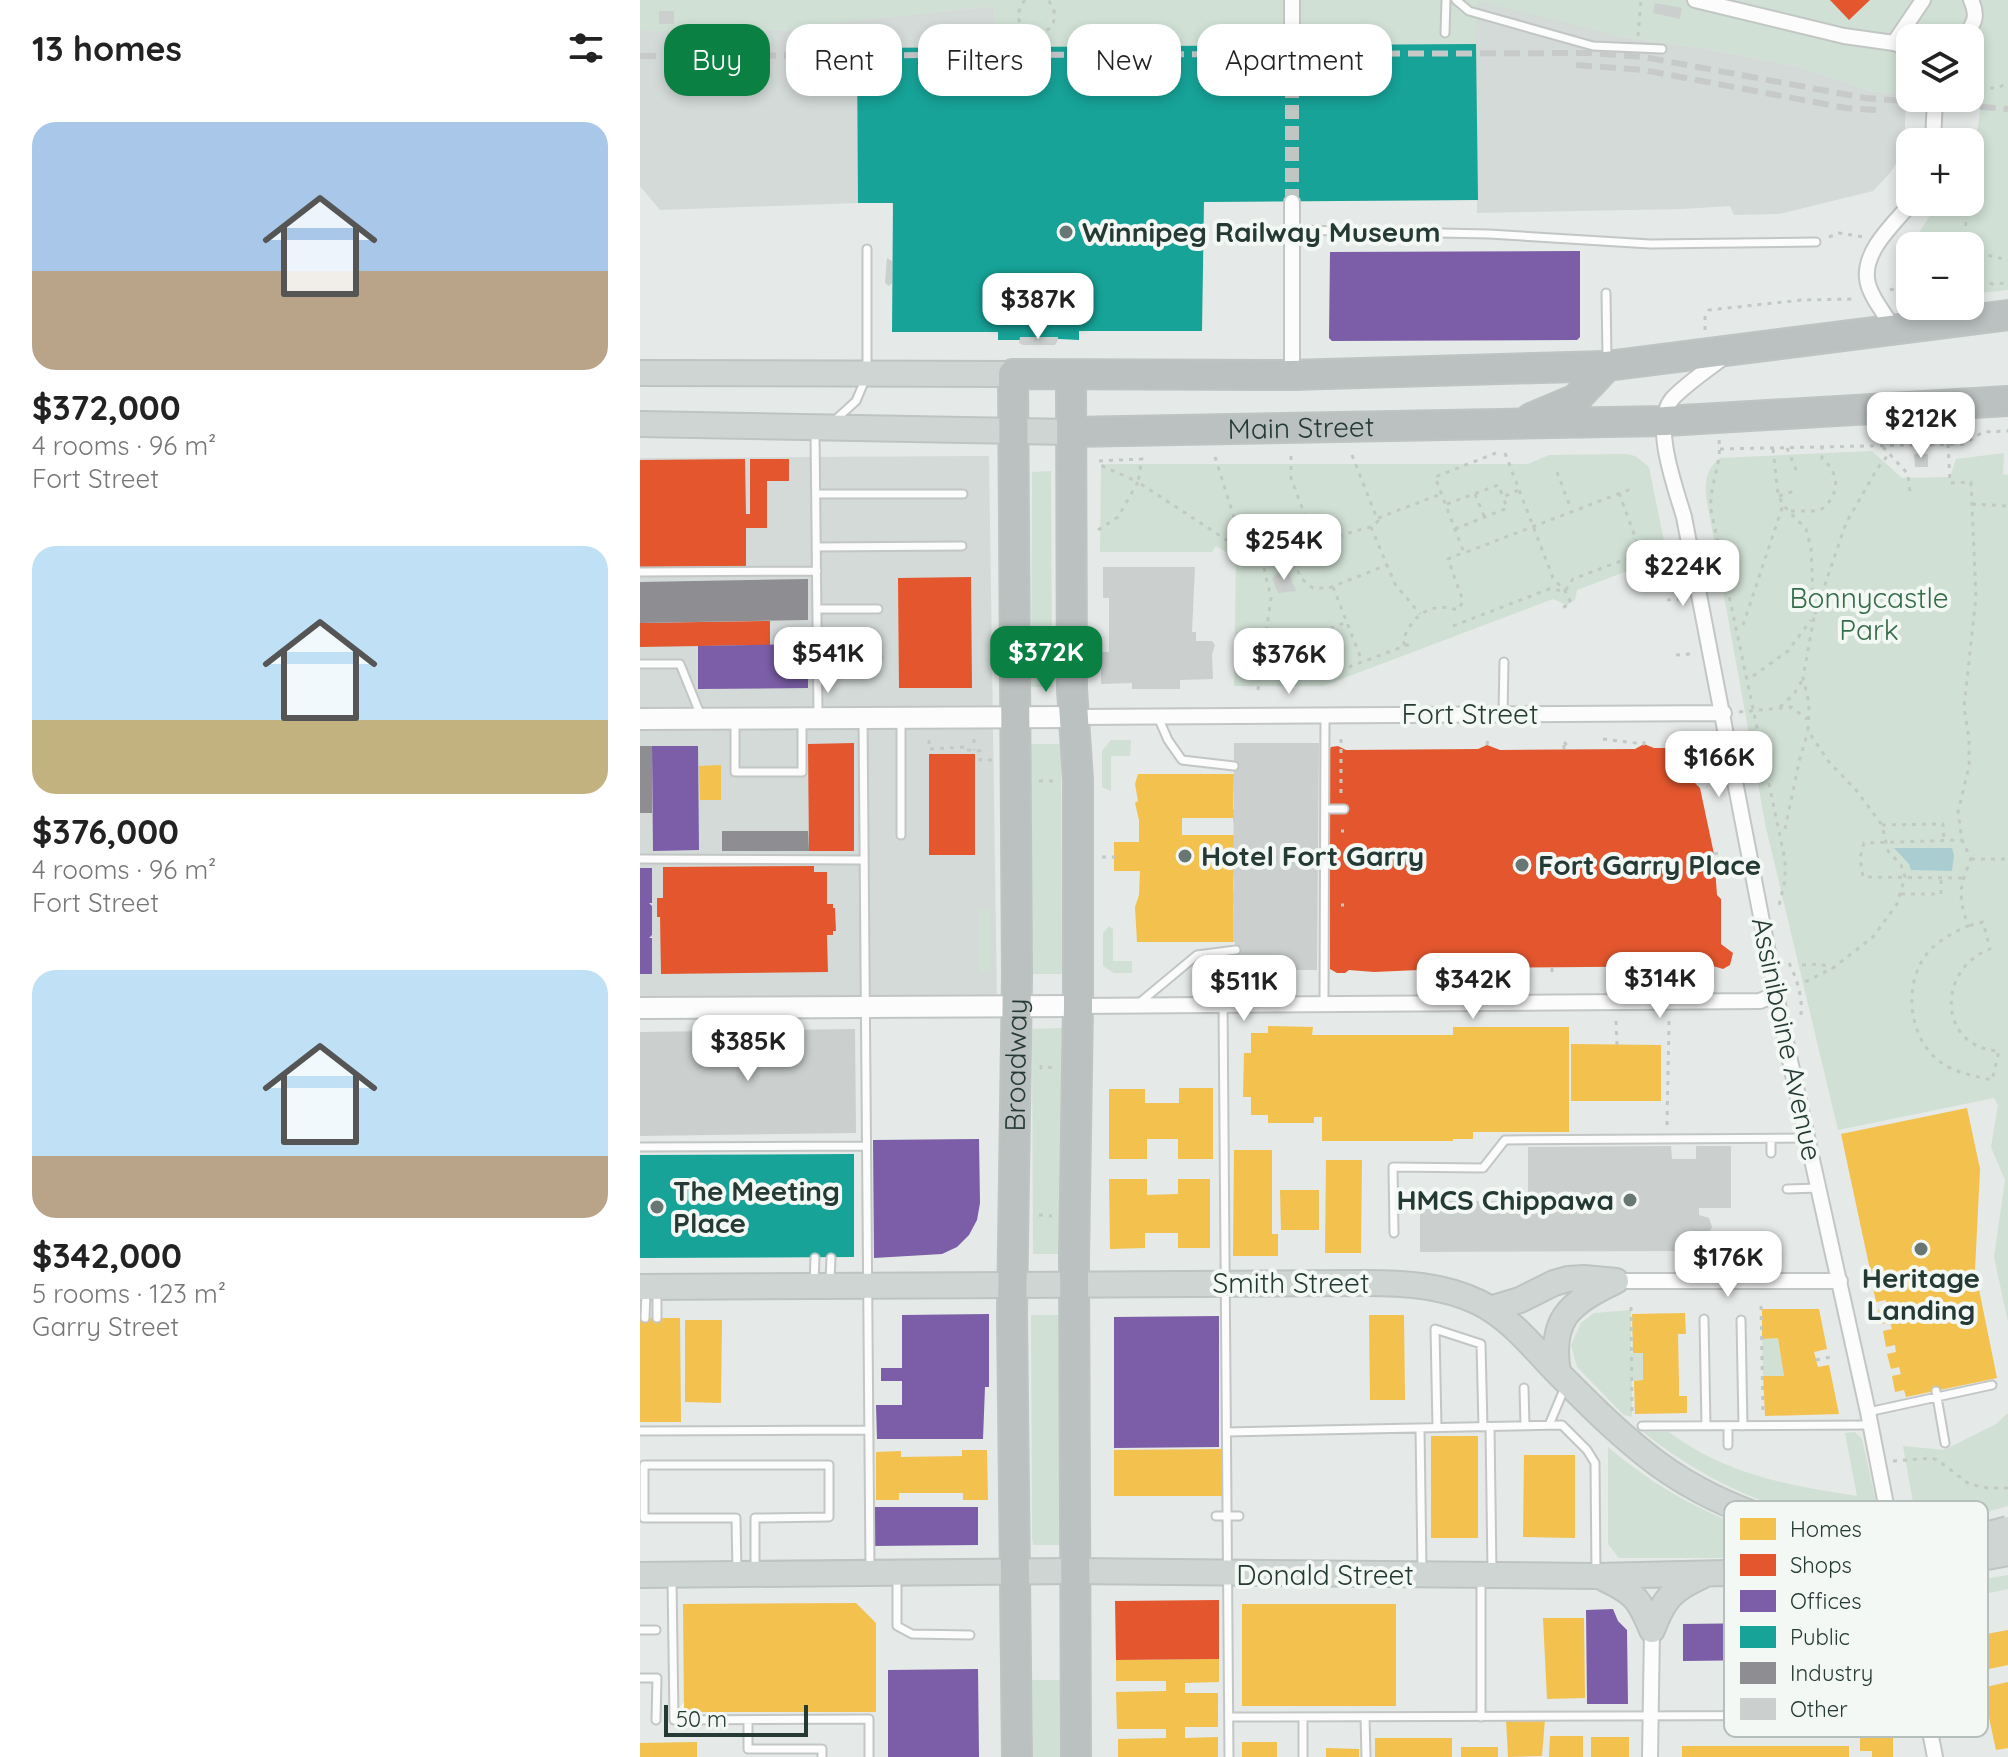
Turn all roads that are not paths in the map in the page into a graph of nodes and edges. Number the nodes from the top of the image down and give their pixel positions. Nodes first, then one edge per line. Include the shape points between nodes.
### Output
1 (1292, 0) edge
2 (1446, 0) edge
3 (1456, 0) edge
4 (1695, 0) edge
5 (1923, 0) edge
6 (1971, 0) edge
7 (1292, 24) tunnel mouth
8 (1971, 24) edge
9 (1445, 33) dead end
10 (1894, 43) joint
11 (1662, 49) dead end
12 (1292, 202) tunnel mouth
13 (1901, 216) edge
14 (1292, 230) junction
15 (1816, 242) road end
16 (867, 249) dead end
17 (1606, 293) dead end
18 (2008, 315) edge
19 (1894, 329) junction
20 (1715, 343) junction
21 (1607, 366) junction
22 (640, 373) edge
23 (1013, 374) junction
24 (867, 375) junction
25 (1292, 375) junction
26 (1071, 376) junction
27 (2008, 401) edge
28 (1665, 421) junction
29 (640, 424) edge
30 (1516, 424) junction
31 (821, 428) junction
32 (1013, 431) junction
33 (1071, 432) junction
34 (816, 494) junction
35 (963, 494) dead end
36 (962, 546) dead end
37 (816, 547) junction
38 (817, 571) junction
39 (640, 572) edge
40 (817, 609) junction
41 (878, 609) dead end
42 (878, 658) dead end
43 (817, 659) junction
44 (1504, 662) dead end
45 (640, 664) edge
46 (1724, 713) junction
47 (1503, 714) junction
48 (1157, 715) junction
49 (1325, 715) junction
50 (1016, 716) junction
51 (810, 717) junction
52 (863, 717) junction
53 (901, 717) junction
54 (1075, 717) junction
55 (701, 718) junction
56 (735, 718) junction
57 (640, 719) edge
58 (1234, 766) dead end
59 (1325, 809) junction
60 (1343, 809) road end
61 (901, 835) dead end
62 (640, 859) edge
63 (863, 860) junction
64 (1236, 950) dead end
65 (1776, 994) junction
66 (1324, 1003) junction
67 (1223, 1004) junction
68 (1016, 1006) junction
69 (1078, 1006) junction
70 (1136, 1006) junction
71 (864, 1007) junction
72 (640, 1008) edge
73 (1808, 1138) junction
74 (1771, 1139) junction
75 (866, 1146) junction
76 (640, 1147) edge
77 (1771, 1153) dead end
78 (1819, 1188) junction
79 (1787, 1189) dead end
80 (1394, 1233) dead end
81 (815, 1258) dead end
82 (831, 1258) dead end
83 (1616, 1281) junction
84 (1840, 1281) junction
85 (1225, 1283) junction
86 (1012, 1286) junction
87 (1074, 1286) junction
88 (648, 1287) edge
89 (822, 1287) junction
90 (867, 1287) junction
91 (1490, 1309) junction
92 (645, 1318) dead end
93 (657, 1318) dead end
94 (1704, 1319) dead end
95 (1741, 1320) dead end
96 (1563, 1377) junction
97 (1992, 1385) dead end
98 (1524, 1388) dead end
99 (1937, 1394) junction
100 (1870, 1418) junction
101 (1549, 1425) junction
102 (1525, 1426) junction
103 (1642, 1426) dead end
104 (1706, 1426) junction
105 (1728, 1426) junction
106 (1743, 1426) junction
107 (1486, 1427) junction
108 (1420, 1428) junction
109 (1437, 1428) junction
110 (869, 1430) junction
111 (640, 1431) edge
112 (1227, 1432) junction
113 (1945, 1443) dead end
114 (1728, 1445) dead end
115 (642, 1465) edge
116 (1239, 1468) dead end
117 (1227, 1469) junction
118 (1725, 1501) edge
119 (1885, 1501) edge
120 (1216, 1516) dead end
121 (1227, 1516) junction
122 (1239, 1516) dead end
123 (2008, 1529) edge
124 (1988, 1535) edge
125 (2008, 1553) edge
126 (1988, 1557) edge
127 (1015, 1571) junction
128 (1074, 1571) junction
129 (870, 1572) junction
130 (897, 1572) junction
131 (746, 1574) junction
132 (1227, 1574) junction
133 (1724, 1574) edge
134 (640, 1575) edge
135 (672, 1575) junction
136 (1422, 1575) junction
137 (1486, 1575) junction
138 (1706, 1575) junction
139 (1596, 1576) junction
140 (640, 1630) edge
141 (656, 1630) dead end
142 (1652, 1630) junction
143 (970, 1635) dead end
144 (640, 1678) edge
145 (1229, 1717) junction
146 (1303, 1717) junction
147 (1365, 1717) junction
148 (1481, 1717) junction
149 (1650, 1717) junction
150 (1724, 1717) edge
151 (656, 1720) dead end
152 (748, 1720) junction
153 (1930, 1737) edge
154 (822, 1757) edge
155 (869, 1757) edge
156 (1017, 1757) edge
157 (1076, 1757) edge
158 (1229, 1757) edge
159 (1303, 1757) edge
160 (1366, 1757) edge
161 (1650, 1757) edge
162 (1935, 1757) edge

1 - 7 street
2 - 9 lane
3 - 11 lane via 1469,11 1593,46
4 - 10 street
5 - 10 street
6 - 8 street via 1975,17
12 - 14 street
13 - 19 street via 1872,255 1867,279
14 - 15 lane via 1650,244
14 - 25 street
16 - 24 lane
17 - 21 lane
18 - 19 highway, Main Street
19 - 20 highway, Main Street
20 - 21 highway, Main Street
20 - 28 street via 1669,401
21 - 25 highway, Main Street
21 - 30 highway via 1576,399
22 - 24 main road, Main Street
23 - 24 main road, Main Street
23 - 26 highway, Main Street
23 - 32 highway, Broadway
24 - 31 lane via 856,401
25 - 26 highway, Main Street
26 - 33 highway
27 - 28 highway, Main Street
28 - 30 highway, Main Street
28 - 46 street, Assiniboine Avenue via 1665,450
29 - 31 main road, Main Street
30 - 33 highway, Main Street
31 - 32 main road, Main Street
31 - 34 lane
32 - 33 main road, Main Street
32 - 50 highway, Broadway
33 - 54 highway
34 - 35 lane
34 - 37 lane
36 - 37 lane
37 - 38 lane
38 - 39 lane
38 - 40 lane
40 - 41 lane
40 - 43 lane
42 - 43 lane
43 - 51 lane
44 - 47 lane
45 - 55 lane via 680,664
46 - 47 street, Fort Street
46 - 65 street, Assiniboine Avenue
47 - 49 street, Fort Street
48 - 49 street, Fort Street
48 - 54 street, Fort Street
48 - 58 lane via 1182,760
49 - 59 lane
50 - 53 street, Fort Street
50 - 54 street, Fort Street
50 - 68 highway, Broadway
51 - 52 street, Fort Street
51 - 56 street, Fort Street
51 - 56 lane via 802,772 735,772
52 - 53 street, Fort Street
52 - 63 lane
53 - 61 lane
54 - 69 highway
55 - 56 street, Fort Street
55 - 57 street, Fort Street
59 - 60 lane
59 - 66 lane
62 - 63 lane
63 - 71 lane
64 - 70 lane via 1197,955
65 - 66 street via 1760,1001
65 - 73 street, Assiniboine Avenue
66 - 67 street
67 - 70 street
67 - 85 lane
68 - 69 street
68 - 71 street
68 - 86 highway, Broadway
69 - 70 street
69 - 87 highway
71 - 72 street
71 - 75 lane
73 - 74 lane
73 - 78 street, Assiniboine Avenue
74 - 77 lane
74 - 80 lane via 1505,1140 1483,1168 1393,1167
75 - 76 lane
75 - 90 lane
78 - 79 lane
78 - 84 street, Assiniboine Avenue
81 - 89 lane
82 - 89 lane
83 - 84 street
83 - 91 main road via 1568,1279
83 - 96 main road via 1579,1299 1561,1322 1555,1347
84 - 100 street, Assiniboine Avenue
85 - 87 main road, Smith Street
85 - 91 main road, Smith Street via 1423,1286
85 - 112 lane
86 - 87 main road, Smith Street
86 - 90 main road, Smith Street
86 - 127 highway, Broadway
87 - 128 highway
88 - 89 main road, Smith Street
88 - 92 lane
88 - 93 lane
89 - 90 main road, Smith Street
90 - 110 lane
91 - 96 main road, Smith Street
94 - 104 lane
95 - 106 lane
96 - 101 lane
96 - 118 main road, Smith Street, bridge via 1611,1426 1659,1464
97 - 99 lane
98 - 102 lane
99 - 100 lane
99 - 113 lane
100 - 106 lane
100 - 119 street, Assiniboine Avenue
101 - 102 lane
101 - 139 lane via 1562,1425 1595,1463
102 - 107 lane
103 - 104 lane
104 - 105 lane
105 - 106 lane
105 - 114 lane
107 - 109 lane
107 - 109 lane via 1481,1344 1435,1329
107 - 137 lane
108 - 109 lane
108 - 112 lane
108 - 136 lane
110 - 111 lane
110 - 129 lane
112 - 117 lane
115 - 131 lane via 644,1518 736,1518
115 - 131 lane via 829,1465 829,1517 755,1518
116 - 117 lane
117 - 121 lane
120 - 121 lane
121 - 122 lane
121 - 132 lane
123 - 124 main road, Smith Street, bridge
125 - 126 main road, Donald Street, bridge
127 - 128 main road, Donald Street
127 - 130 main road, Donald Street
127 - 156 highway, Broadway
128 - 132 main road, Donald Street
128 - 157 highway
129 - 130 main road, Donald Street
129 - 131 main road, Donald Street
130 - 143 lane via 897,1626 912,1634
131 - 135 main road, Donald Street
132 - 136 main road, Donald Street
132 - 145 lane
133 - 138 main road, Donald Street, bridge
134 - 135 main road, Donald Street
135 - 152 lane via 674,1720
136 - 137 main road, Donald Street
137 - 139 main road, Donald Street
137 - 148 lane
138 - 139 main road, Donald Street
138 - 142 main road via 1674,1591
139 - 142 main road via 1633,1593
140 - 141 lane
142 - 149 street
144 - 151 lane via 657,1678
145 - 146 lane
145 - 158 lane
146 - 147 lane
146 - 159 lane
147 - 148 lane
147 - 160 lane
148 - 149 lane
149 - 150 lane
149 - 161 street
152 - 154 lane via 748,1749 822,1749
152 - 155 lane via 869,1719
153 - 162 street, Assiniboine Avenue

